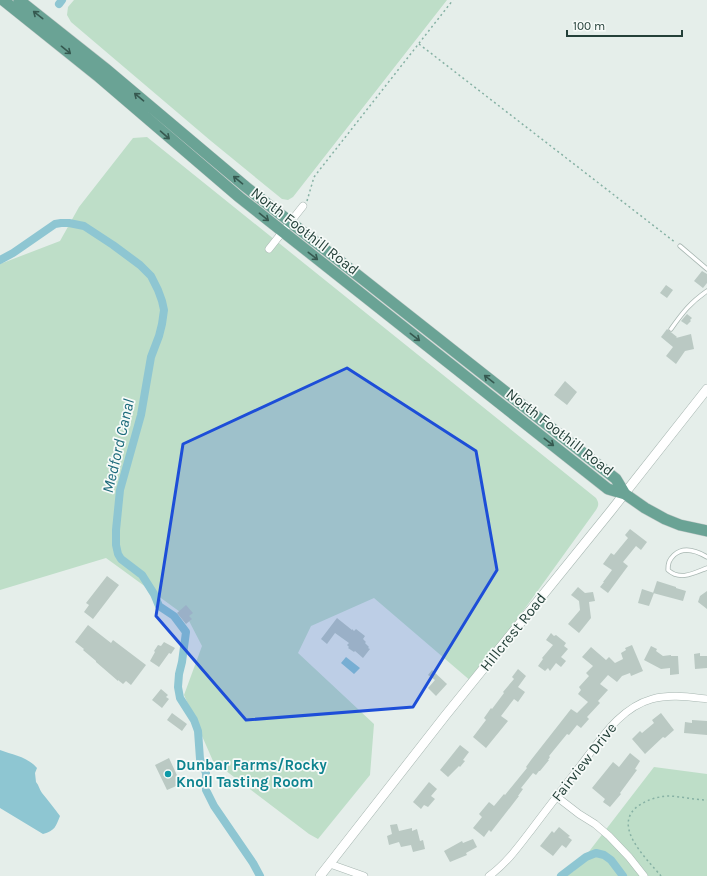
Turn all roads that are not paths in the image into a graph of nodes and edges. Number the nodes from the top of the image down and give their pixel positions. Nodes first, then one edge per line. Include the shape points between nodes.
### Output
1 (3, 0) edge
2 (19, 0) edge
3 (304, 206) road end
4 (290, 223) junction
5 (283, 232) junction
6 (680, 246) road end
7 (269, 249) dead end
8 (707, 269) edge
9 (707, 291) edge
10 (672, 329) dead end
11 (707, 389) edge
12 (624, 494) junction
13 (707, 532) edge
14 (707, 557) edge
15 (707, 568) edge
16 (707, 699) edge
17 (557, 797) junction
18 (330, 864) junction
19 (320, 876) edge
20 (364, 876) edge
21 (488, 876) edge
22 (644, 876) edge

1 -> 5 main road, North Foothill Road
4 -> 2 main road, North Foothill Road via 106,69
3 - 4 street
4 - 5 street
12 -> 4 main road, North Foothill Road via 616,479
5 - 7 street
5 -> 12 main road, North Foothill Road via 608,489
6 - 8 lane
9 - 10 lane via 682,314
11 - 12 street, Hillcrest Road
12 - 13 main road via 665,519
12 - 18 street, Hillcrest Road via 449,711
14 - 15 lane via 687,550 678,551 668,563 668,570 685,576
16 - 17 street, Fairview Drive via 664,697 634,707 605,733
17 - 21 street, Fairview Drive via 508,859
17 - 22 street via 609,836
18 - 19 street, Hillcrest Road
18 - 20 street

